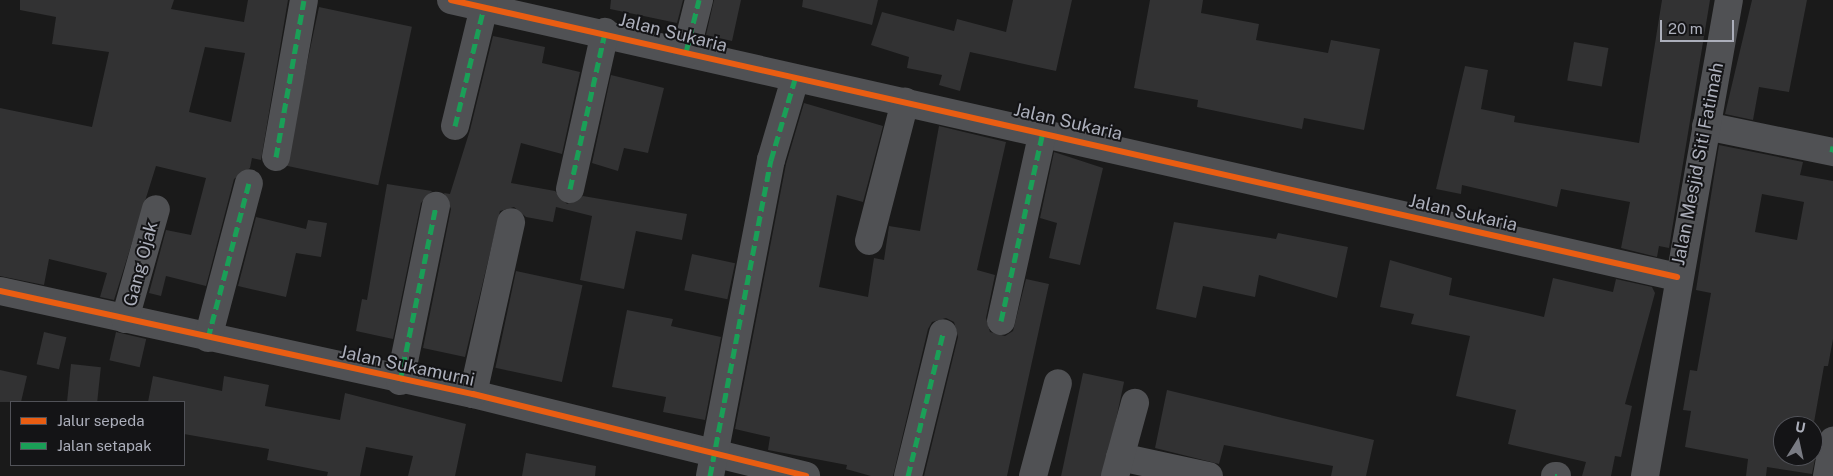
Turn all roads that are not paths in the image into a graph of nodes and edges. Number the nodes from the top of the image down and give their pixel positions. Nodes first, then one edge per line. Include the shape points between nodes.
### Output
1 (304, 0) edge
2 (451, 0) edge
3 (700, 0) edge
4 (1729, 0) edge
5 (484, 7) junction
6 (605, 32) junction
7 (686, 52) junction
8 (795, 78) junction
9 (905, 102) junction
10 (455, 126) dead end
11 (1706, 126) junction
12 (1043, 132) junction
13 (1833, 150) edge
14 (276, 157) dead end
15 (249, 183) dead end
16 (570, 189) dead end
17 (436, 206) dead end
18 (156, 209) dead end
19 (510, 222) dead end
20 (869, 241) dead end
21 (1677, 277) junction
22 (0, 291) edge
23 (125, 319) junction
24 (1001, 321) dead end
25 (943, 333) dead end
26 (208, 338) junction
27 (400, 381) junction
28 (1058, 383) dead end
29 (473, 394) junction
30 (1135, 402) dead end
31 (1833, 441) edge
32 (713, 465) edge
33 (1118, 466) edge
34 (806, 476) edge
35 (908, 476) edge
36 (1033, 476) edge
37 (1210, 476) edge
38 (1645, 476) edge
39 (1827, 476) edge

1 - 14 street
2 - 5 street, Jalan Sukaria
3 - 7 street
4 - 11 street, Jalan Mesjid Siti Fatimah
5 - 6 street, Jalan Sukaria
5 - 10 street
6 - 7 street, Jalan Sukaria
6 - 16 street
7 - 8 street, Jalan Sukaria
8 - 9 street, Jalan Sukaria
8 - 32 street via 771,160
9 - 12 street, Jalan Sukaria
9 - 20 street
11 - 13 street
11 - 21 street, Jalan Mesjid Siti Fatimah
12 - 21 street, Jalan Sukaria
12 - 24 street
15 - 26 street
17 - 27 street
18 - 23 street, Gang Ojak
19 - 29 street
21 - 38 street, Jalan Mesjid Siti Fatimah
22 - 23 street, Jalan Sukamurni
23 - 26 street, Jalan Sukamurni
25 - 35 street
26 - 27 street, Jalan Sukamurni
27 - 29 street, Jalan Sukamurni
28 - 36 street
29 - 32 street, Jalan Sukamurni
30 - 33 street
31 - 39 street
32 - 34 street, Jalan Sukamurni
33 - 37 street

